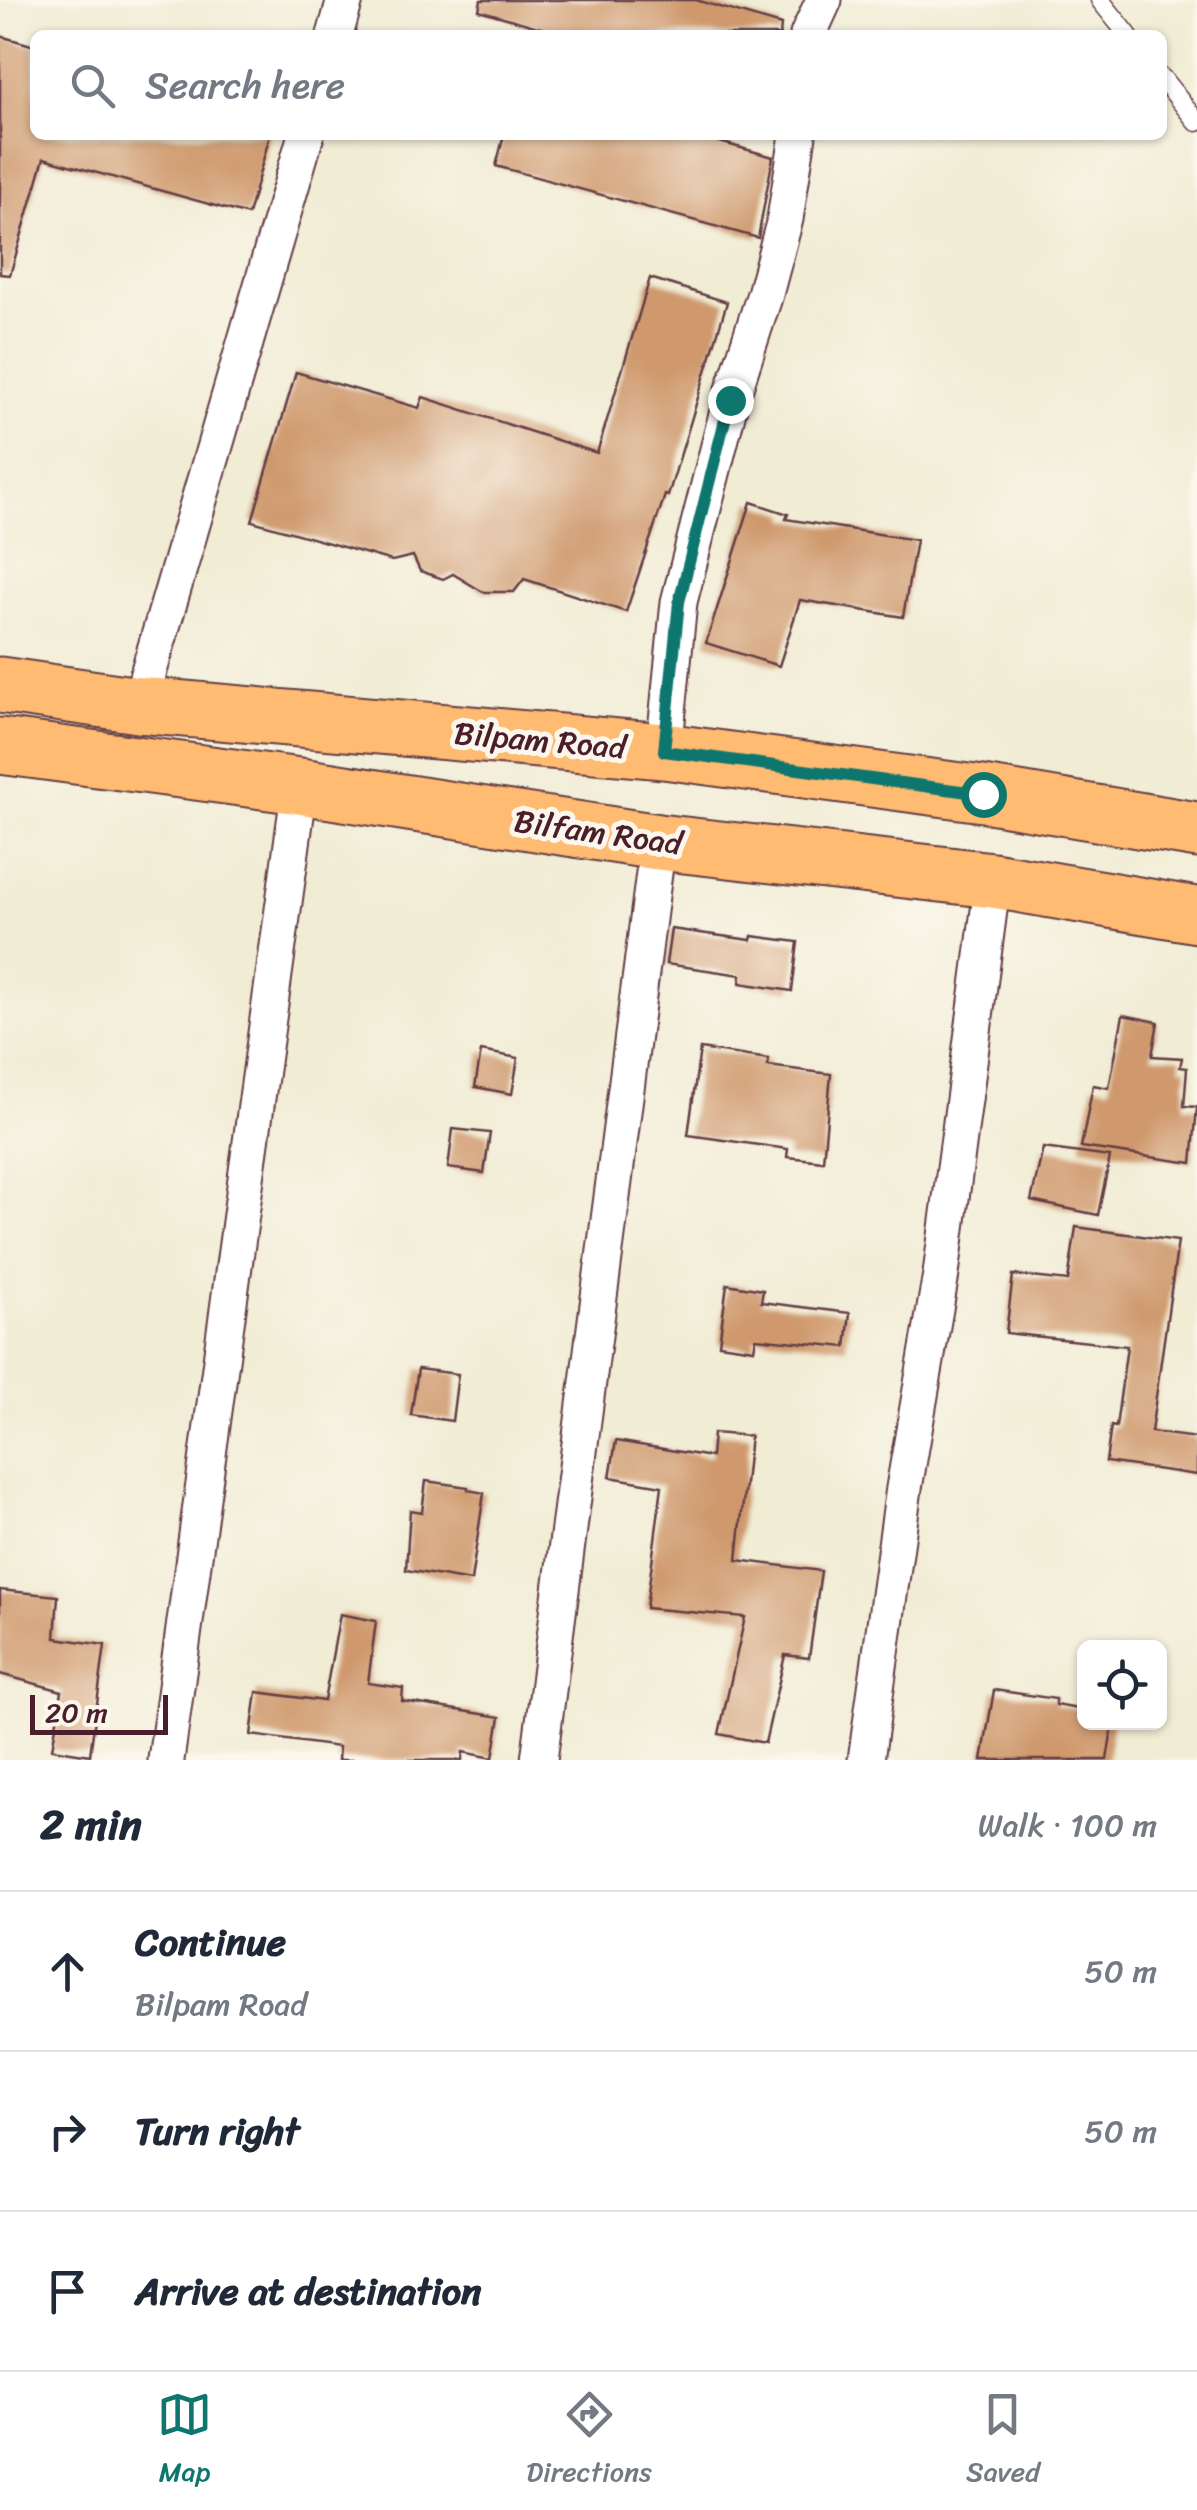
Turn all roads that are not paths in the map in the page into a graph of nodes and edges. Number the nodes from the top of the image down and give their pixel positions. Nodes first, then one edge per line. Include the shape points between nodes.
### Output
1 (345, 0) edge
2 (824, 0) edge
3 (1100, 0) edge
4 (336, 30) edge
5 (810, 30) edge
6 (1124, 30) edge
7 (1167, 84) edge
8 (1197, 122) edge
9 (305, 140) edge
10 (797, 140) edge
11 (0, 685) edge
12 (139, 705) junction
13 (0, 746) edge
14 (664, 751) junction
15 (300, 786) junction
16 (1197, 830) edge
17 (658, 842) junction
18 (993, 880) junction
19 (1197, 915) edge
20 (166, 1760) edge
21 (539, 1760) edge
22 (866, 1760) edge

1 - 4 street
2 - 5 street
3 - 6 lane
7 - 8 lane
9 - 12 street
10 - 14 street via 780,237 679,602
11 - 12 main road, Bilpam Road
12 - 14 main road, Bilpam Road
13 - 15 main road, Bilfam Road
14 - 16 main road, Bilpam Road
15 - 17 main road, Bilfam Road
15 - 20 street
17 - 18 main road, Bilfam Road
17 - 21 street
18 - 19 main road, Bilfam Road
18 - 22 street

